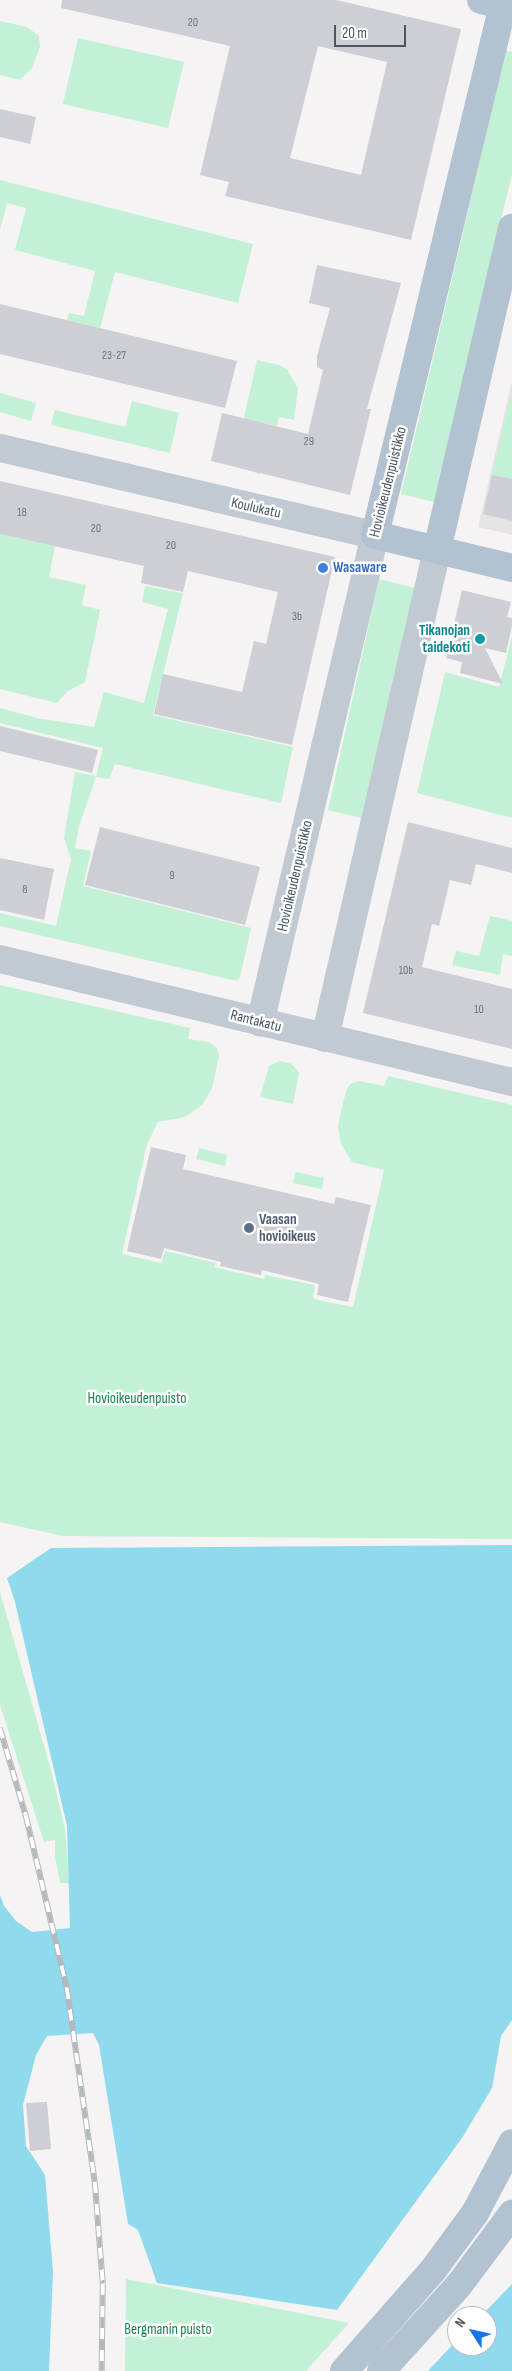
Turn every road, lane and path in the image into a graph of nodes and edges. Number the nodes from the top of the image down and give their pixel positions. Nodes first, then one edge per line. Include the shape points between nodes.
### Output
1 (500, 3) edge
2 (512, 229) edge
3 (0, 448) edge
4 (375, 536) junction
5 (437, 550) junction
6 (512, 568) edge
7 (0, 959) edge
8 (260, 1023) junction
9 (325, 1038) junction
10 (512, 1082) edge
11 (512, 2144) edge
12 (512, 2214) edge
13 (344, 2371) edge
14 (380, 2371) edge

1 - 4 main road, Hovioikeudenpuistikko
2 - 5 main road
3 - 4 street, Koulukatu
4 - 5 main road, Koulukatu
4 - 8 street, Hovioikeudenpuistikko
5 - 6 main road, Koulukatu
5 - 9 street
7 - 8 street, Rantakatu
8 - 9 street, Rantakatu
9 - 10 street, Rantakatu
11 - 13 main road via 475,2214 433,2270
12 - 14 main road via 459,2285

